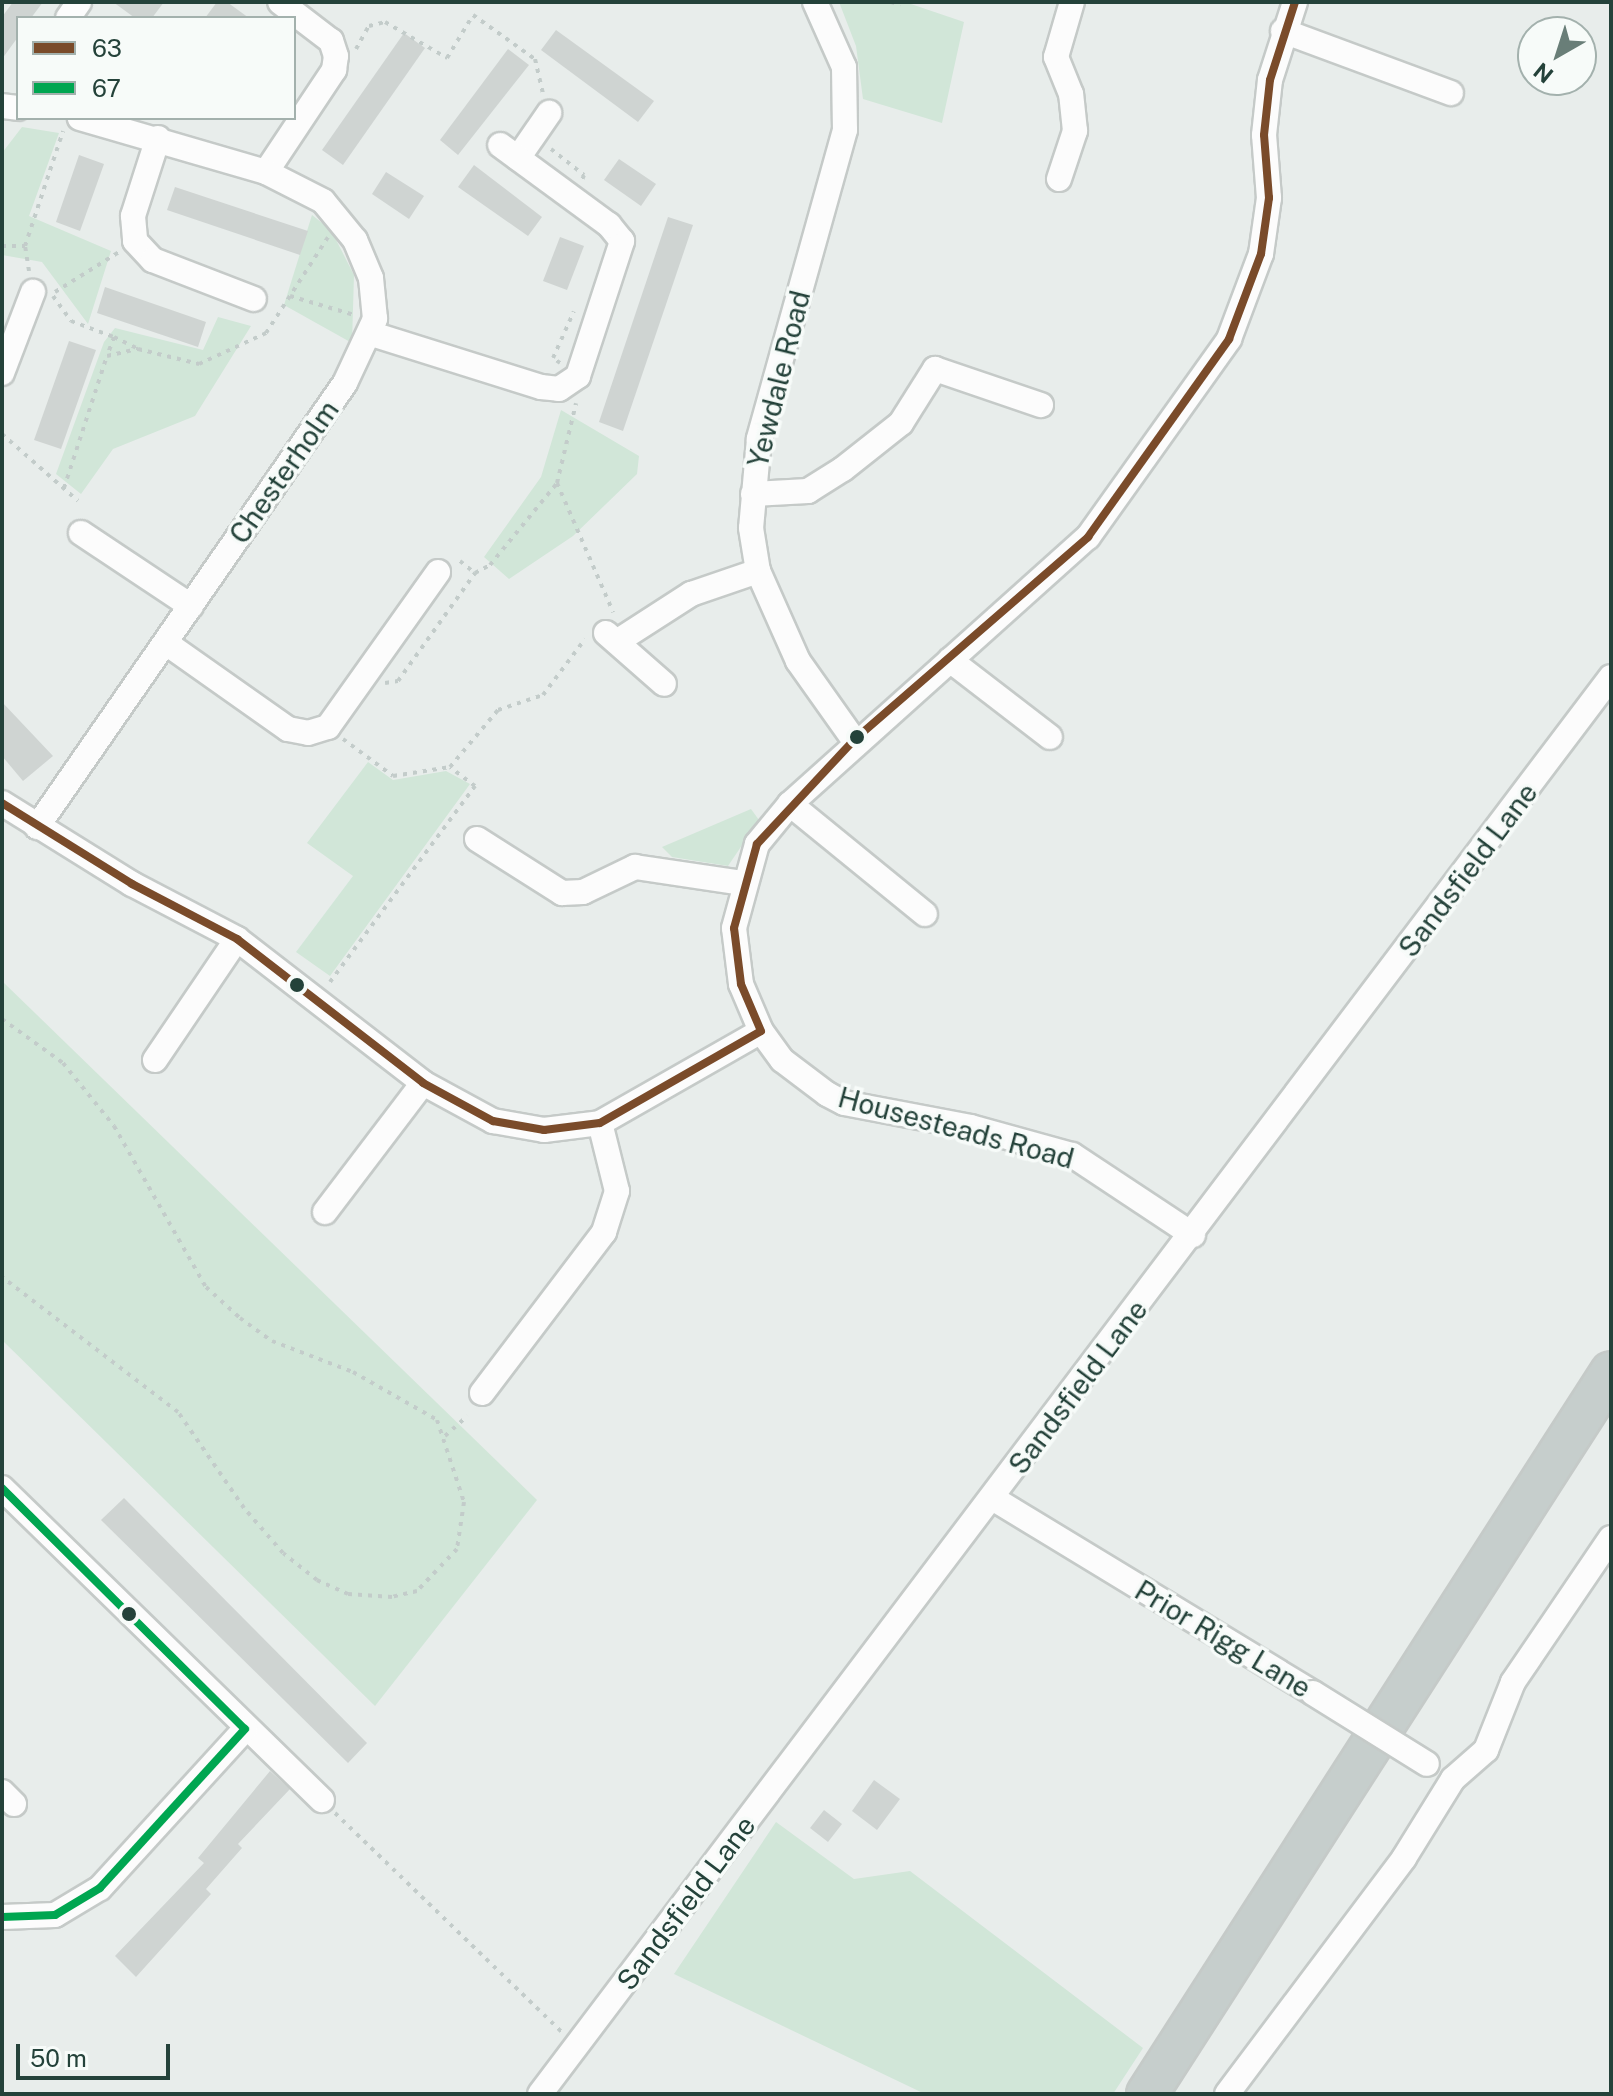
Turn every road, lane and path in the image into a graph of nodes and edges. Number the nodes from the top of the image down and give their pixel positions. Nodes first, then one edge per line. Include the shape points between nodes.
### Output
1 (280, 2) edge
2 (815, 2) edge
3 (891, 2) edge
4 (1072, 2) edge
5 (1295, 2) edge
6 (901, 5) dead end
7 (1283, 31) junction
8 (351, 57) dead end
9 (1451, 93) dead end
10 (551, 109) joint
11 (72, 124) edge
12 (158, 138) junction
13 (542, 142) dead end
14 (266, 172) junction
15 (1059, 179) dead end
16 (578, 190) dead end
17 (328, 237) dead end
18 (2, 246) edge
19 (25, 246) junction
20 (124, 248) dead end
21 (41, 286) junction
22 (290, 296) junction
23 (254, 299) dead end
24 (588, 310) dead end
25 (366, 326) junction
26 (114, 337) junction
27 (138, 349) junction
28 (107, 356) junction
29 (569, 369) dead end
30 (2, 373) edge
31 (582, 387) dead end
32 (1041, 405) dead end
33 (2, 434) edge
34 (557, 483) junction
35 (64, 488) junction
36 (753, 494) junction
37 (78, 501) dead end
38 (81, 533) dead end
39 (449, 567) joint
40 (758, 571) junction
41 (191, 606) junction
42 (604, 631) junction
43 (166, 643) junction
44 (950, 660) junction
45 (1611, 677) edge
46 (664, 684) dead end
47 (340, 737) dead end
48 (1050, 737) dead end
49 (854, 740) junction
50 (450, 767) junction
51 (2, 803) edge
52 (790, 804) junction
53 (37, 827) junction
54 (477, 839) dead end
55 (742, 883) junction
56 (925, 914) dead end
57 (237, 939) junction
58 (328, 984) dead end
59 (2, 1019) edge
60 (761, 1031) junction
61 (155, 1060) dead end
62 (423, 1083) junction
63 (600, 1123) junction
64 (325, 1212) dead end
65 (1193, 1235) junction
66 (2, 1277) edge
67 (1611, 1372) edge
68 (482, 1393) dead end
69 (467, 1416) dead end
70 (444, 1436) junction
71 (2, 1488) edge
72 (994, 1499) junction
73 (1611, 1538) edge
74 (245, 1729) junction
75 (1453, 1779) junction
76 (322, 1800) joint
77 (2, 1917) edge
78 (563, 2034) dead end
79 (540, 2094) edge
80 (1147, 2094) edge
81 (1227, 2094) edge

1 - 14 street via 331,41 336,56 334,70
2 - 36 street, Yewdale Road via 844,67 845,130 759,439
3 - 6 path
4 - 15 street via 1056,57 1071,94 1075,131
5 - 7 street, Housesteads Road
7 - 9 street
7 - 44 street, Housesteads Road via 1264,135 1269,198 1261,254 1229,339 1088,537
8 - 10 path via 369,26 385,22 447,58 473,15 535,59
10 - 25 street via 509,151 609,225 622,241 578,376 559,389 541,387
11 - 12 street
11 - 19 path
12 - 14 street
12 - 23 street via 133,216 135,241 153,260
13 - 16 path via 584,175
14 - 25 street via 298,185 344,220 371,278
17 - 22 path
18 - 19 path
19 - 21 path via 27,270
20 - 21 path
21 - 26 path via 71,321
21 - 30 street
22 - 25 path
22 - 27 path via 266,333 199,364
24 - 29 path via 574,311 553,358
25 - 41 street, Chesterholm
26 - 27 path
26 - 28 path
27 - 28 path
28 - 35 path
31 - 34 path
32 - 36 street via 935,369 901,423 843,469 808,491
33 - 35 path
34 - 39 path via 490,565 475,573
34 - 42 path via 614,613
35 - 37 path
36 - 40 street, Yewdale Road
38 - 41 street
39 - 43 street via 328,727 308,733 288,729
40 - 42 street
40 - 49 street, Yewdale Road via 798,661
41 - 43 street, Chesterholm
42 - 46 street
42 - 50 path via 543,695 498,710
43 - 53 street, Chesterholm
44 - 48 street
44 - 49 street, Housesteads Road
45 - 65 street, Sandsfield Lane
47 - 50 path via 393,776
49 - 52 street, Housesteads Road
50 - 58 path via 475,786
51 - 53 street
52 - 55 street, Housesteads Road via 757,844
52 - 56 street
53 - 57 street
54 - 55 street via 562,893 583,892 635,867
55 - 60 street, Housesteads Road via 734,928 741,984
57 - 61 street
57 - 62 street
59 - 70 path via 63,1063 114,1126 206,1287 272,1341 353,1372 437,1420
60 - 63 street
60 - 65 street, Housesteads Road via 782,1060 844,1103 971,1127 1072,1155
62 - 63 street via 493,1121 544,1130
62 - 64 street
63 - 68 street via 617,1191 604,1232
65 - 72 street, Sandsfield Lane
66 - 70 path via 178,1412 283,1553 348,1594 392,1597 417,1591 457,1549 464,1502
67 - 80 highway
69 - 70 path
71 - 74 street
72 - 75 street, Prior Rigg Lane, bridge
72 - 79 street, Sandsfield Lane
73 - 75 street via 1513,1682 1486,1750
74 - 76 street
74 - 77 street via 100,1888 55,1915
75 - 81 street via 1404,1858
76 - 78 path

